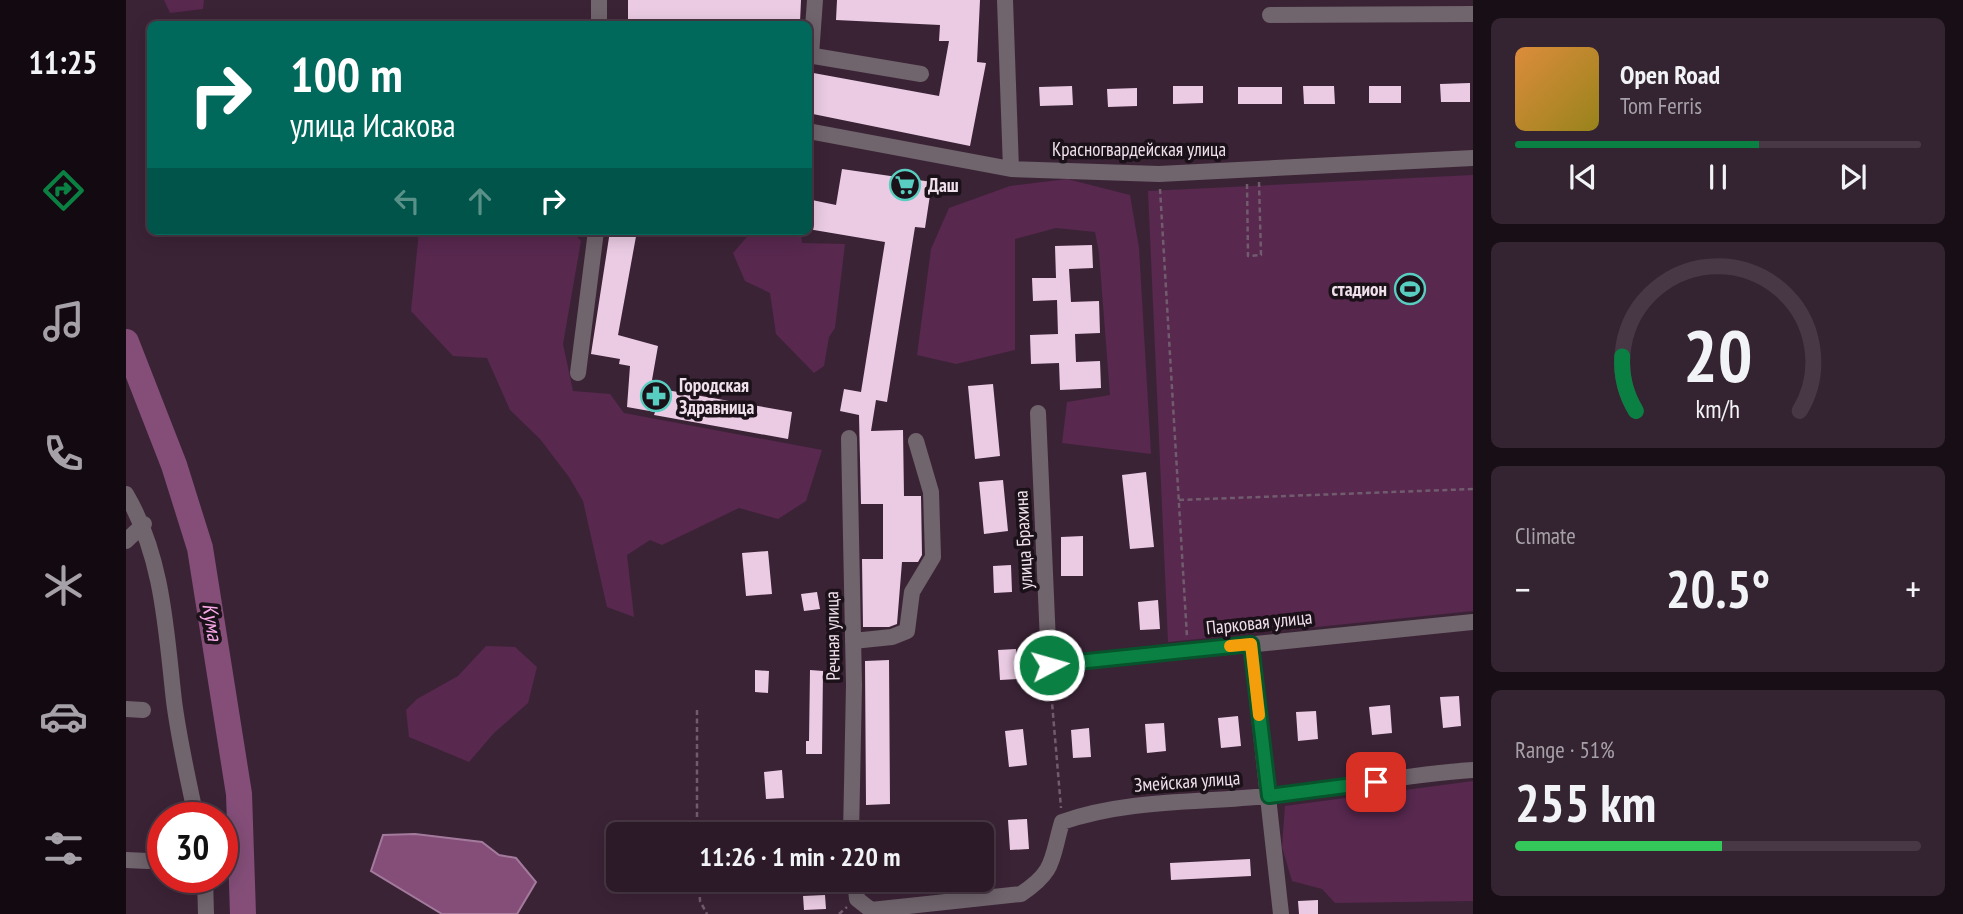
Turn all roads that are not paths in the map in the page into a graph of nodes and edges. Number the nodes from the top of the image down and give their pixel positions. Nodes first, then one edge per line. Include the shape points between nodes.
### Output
1 (599, 0) edge
2 (815, 0) edge
3 (1005, 0) edge
4 (1332, 7) edge
5 (1473, 14) edge
6 (1270, 15) dead end
7 (599, 21) edge
8 (812, 33) edge
9 (812, 55) edge
10 (921, 74) dead end
11 (812, 132) edge
12 (1473, 158) edge
13 (1011, 169) junction
14 (595, 235) edge
15 (578, 373) dead end
16 (1038, 413) dead end
17 (849, 438) dead end
18 (916, 441) dead end
19 (126, 494) edge
20 (144, 524) junction
21 (126, 541) edge
22 (1473, 622) edge
23 (853, 641) junction
24 (1251, 644) junction
25 (1049, 665) joint
26 (126, 709) edge
27 (143, 710) dead end
28 (1473, 770) edge
29 (1269, 796) junction
30 (192, 802) edge
31 (851, 822) edge
32 (126, 860) edge
33 (147, 861) edge
34 (856, 892) edge
35 (205, 893) edge
36 (983, 907) edge
37 (205, 914) edge
38 (1281, 914) edge

1 - 7 street
2 - 8 street
3 - 13 street
4 - 5 street
4 - 6 street
9 - 10 street
11 - 13 street, Красногвардейская улица
12 - 13 street, Красногвардейская улица via 1159,174
14 - 15 street
16 - 25 street, улица Брахина
17 - 23 street, Речная улица
18 - 23 street via 931,492 933,557 912,592 906,631
19 - 20 street
20 - 21 street
20 - 30 street via 157,578
22 - 24 street, Парковая улица
23 - 31 street, Речная улица
24 - 25 street, Парковая улица
24 - 29 street
26 - 27 street
28 - 29 street, Змейская улица
29 - 36 street, Змейская улица via 1129,806 1062,822 1051,866 1040,882
29 - 38 street
32 - 33 street
34 - 36 street via 857,899 871,909
35 - 37 street

